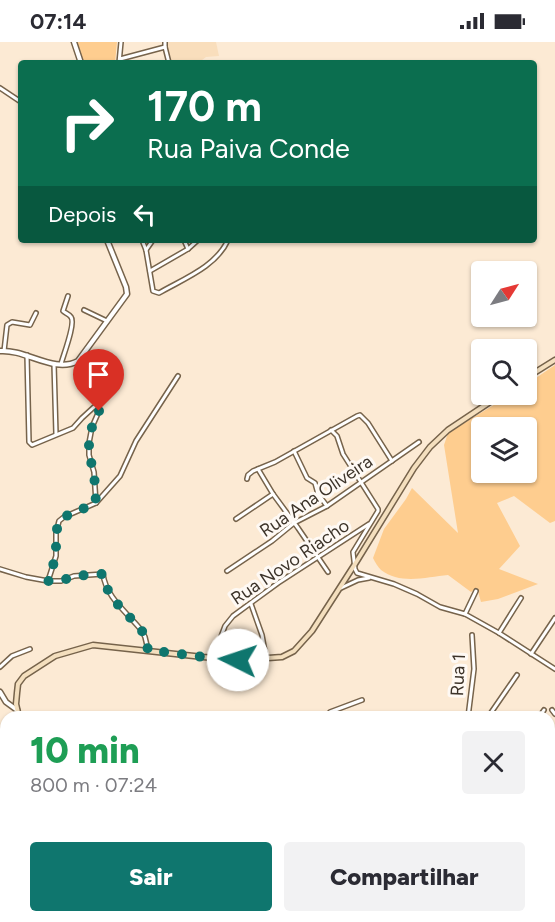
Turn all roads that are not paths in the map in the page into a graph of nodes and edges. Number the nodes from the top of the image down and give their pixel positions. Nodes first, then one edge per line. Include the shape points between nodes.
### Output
1 (74, 42) edge
2 (121, 42) edge
3 (165, 42) edge
4 (165, 47) junction
5 (80, 60) edge
6 (119, 60) edge
7 (122, 60) edge
8 (168, 60) edge
9 (0, 88) edge
10 (18, 99) edge
11 (107, 243) edge
12 (143, 243) edge
13 (151, 243) edge
14 (185, 243) edge
15 (195, 243) edge
16 (227, 243) edge
17 (188, 249) junction
18 (146, 250) junction
19 (150, 271) junction
20 (68, 296) dead end
21 (84, 310) dead end
22 (36, 312) dead end
23 (107, 321) junction
24 (2, 351) edge
25 (27, 355) junction
26 (555, 360) edge
27 (54, 364) junction
28 (61, 364) junction
29 (537, 371) edge
30 (178, 376) dead end
31 (486, 405) edge
32 (331, 430) junction
33 (56, 435) junction
34 (419, 442) dead end
35 (294, 451) junction
36 (392, 461) junction
37 (258, 469) junction
38 (248, 480) dead end
39 (362, 483) junction
40 (273, 494) junction
41 (96, 503) junction
42 (327, 506) junction
43 (236, 519) dead end
44 (294, 523) junction
45 (370, 524) junction
46 (318, 559) junction
47 (355, 564) junction
48 (0, 569) edge
49 (227, 571) dead end
50 (328, 572) dead end
51 (370, 578) junction
52 (48, 581) junction
53 (338, 591) junction
54 (476, 591) dead end
55 (521, 598) dead end
56 (251, 604) junction
57 (465, 614) junction
58 (555, 618) edge
59 (499, 633) junction
60 (472, 635) dead end
61 (30, 649) dead end
62 (148, 650) junction
63 (531, 654) junction
64 (214, 656) junction
65 (0, 667) edge
66 (555, 669) edge
67 (517, 675) dead end
68 (0, 692) edge
69 (362, 700) dead end
70 (18, 710) joint
71 (333, 711) edge
72 (469, 711) edge
73 (492, 711) edge

1 - 5 street
2 - 6 street
3 - 4 street
4 - 7 street
4 - 8 street
9 - 10 street
11 - 23 street via 126,296
12 - 18 street
13 - 18 street
14 - 17 street
15 - 17 street
16 - 19 street via 215,260 159,293 153,291
17 - 19 street
18 - 19 street
20 - 28 street via 63,311 72,320
21 - 23 street
22 - 24 street via 30,325 8,325
23 - 28 street via 78,361
24 - 25 street
25 - 27 street
25 - 33 street via 29,442 34,445
26 - 29 main road
27 - 28 street
27 - 33 street
30 - 41 street via 136,441 120,476
31 - 47 main road via 430,447
32 - 35 street
32 - 36 street via 360,415
32 - 39 street
33 - 41 street via 73,428 94,407 98,408 89,443
34 - 36 street, Rua Ana Oliveira
35 - 37 street
35 - 42 street
36 - 39 street, Rua Ana Oliveira
37 - 38 street via 248,475
37 - 40 street
39 - 42 street, Rua Ana Oliveira
39 - 45 street via 378,509
40 - 43 street
40 - 44 street
41 - 52 street via 59,521 56,556
42 - 44 street, Rua Ana Oliveira
44 - 46 street
44 - 49 street, Rua Ana Oliveira
45 - 46 street, Rua Novo Riacho
45 - 47 street via 353,552
46 - 50 street
46 - 56 street, Rua Novo Riacho
47 - 51 street via 357,573
47 - 53 main road
48 - 52 street
51 - 53 street
51 - 57 street
52 - 62 street via 103,574 111,596 142,631
53 - 64 main road via 294,651 282,657 238,660
54 - 57 street
55 - 59 street
56 - 64 street, Rua Novo Riacho via 225,626
56 - 64 street via 265,652
57 - 59 street
58 - 63 street
59 - 63 street
60 - 72 street, Rua 1 via 474,669
61 - 65 street via 12,656
62 - 64 main road
62 - 70 main road via 93,645 55,656 18,684
63 - 66 street
67 - 73 street
68 - 70 street
69 - 71 street

